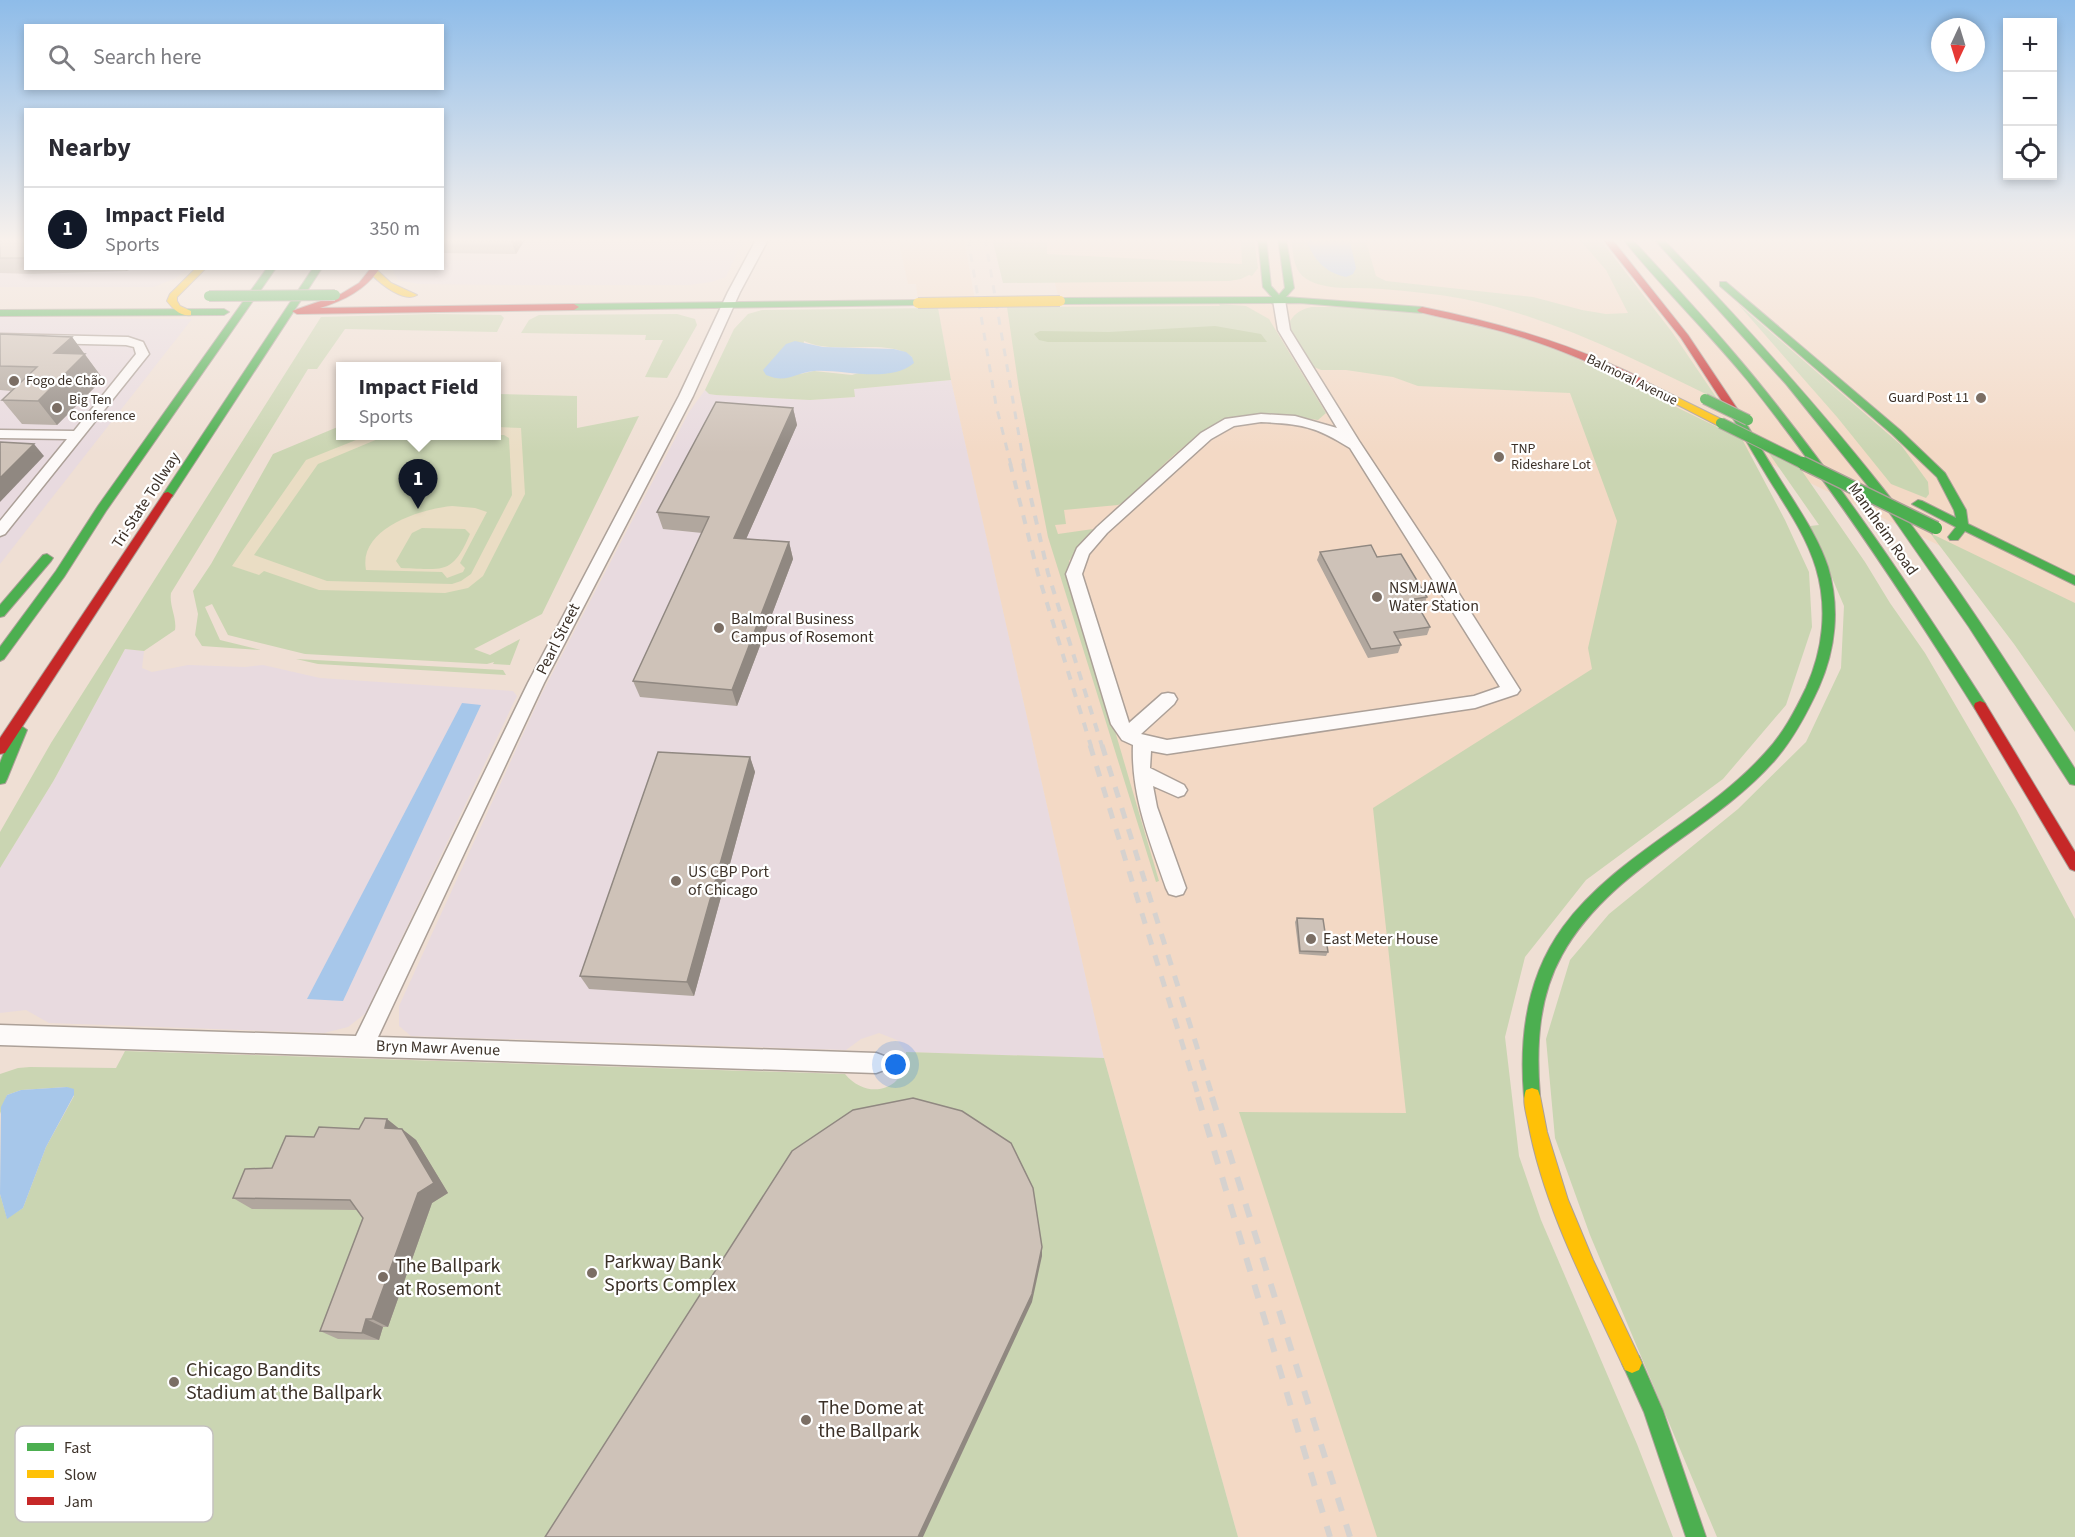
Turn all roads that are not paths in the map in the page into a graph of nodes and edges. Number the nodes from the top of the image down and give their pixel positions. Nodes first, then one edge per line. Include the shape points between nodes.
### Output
1 (182, 310) edge
2 (243, 310) edge
3 (290, 310) edge
4 (302, 310) edge
5 (726, 310) edge
6 (1281, 310) edge
7 (1421, 310) edge
8 (1663, 310) edge
9 (1691, 310) edge
10 (1725, 310) edge
11 (1753, 310) edge
12 (255, 312) dead end
13 (276, 312) dead end
14 (0, 313) edge
15 (192, 313) junction
16 (1563, 333) dead end
17 (0, 338) edge
18 (1754, 431) junction
19 (0, 434) edge
20 (1779, 436) dead end
21 (74, 437) junction
22 (0, 439) edge
23 (1355, 446) junction
24 (102, 509) junction
25 (1963, 526) junction
26 (0, 531) edge
27 (1954, 537) junction
28 (1974, 547) dead end
29 (2075, 581) edge
30 (0, 613) edge
31 (0, 656) edge
32 (1168, 699) dead end
33 (28, 708) junction
34 (1135, 740) junction
35 (0, 749) edge
36 (1141, 772) junction
37 (0, 779) edge
38 (2075, 780) edge
39 (1178, 790) dead end
40 (2075, 866) edge
41 (1176, 888) dead end
42 (0, 1035) edge
43 (363, 1045) junction
44 (876, 1063) dead end
45 (1696, 1537) edge

1 - 15 main road
2 - 24 main road, Tri-State Tollway
3 - 33 main road, Tri-State Tollway
4 - 13 main road
5 - 43 street, Pearl Street via 686,396 536,683
6 - 23 street via 1284,330
7 - 18 main road, Balmoral Avenue, bridge via 1484,322 1569,349 1721,423
8 - 18 main road
9 - 40 main road, Mannheim Road via 1855,516 1983,709
10 - 38 main road, Mannheim Road via 1866,474 2013,682
11 - 25 main road via 1924,458 1946,483 1960,510
12 - 15 main road
14 - 15 main road
16 - 18 main road, Balmoral Avenue, bridge via 1705,399
17 - 21 street via 128,341 142,349 139,361
18 - 27 main road, Balmoral Avenue, bridge
18 - 45 main road via 1822,569 1829,603 1828,635 1814,691 1776,751 1743,786 1628,870 1560,942 1531,1024 1527,1069 1531,1104 1547,1165 1580,1253 1647,1396
19 - 21 street
20 - 25 main road
21 - 22 street
21 - 26 street
23 - 34 street via 1328,428 1295,420 1262,418 1230,422 1206,436 1082,552 1074,574 1117,715
23 - 34 street via 1511,690 1474,702 1198,743 1167,747
24 - 30 main road via 59,547
24 - 31 main road, Tri-State Tollway
25 - 27 main road
25 - 29 main road
27 - 28 main road, Balmoral Avenue
32 - 34 street
33 - 35 main road, Tri-State Tollway
33 - 37 main road
34 - 36 street
36 - 39 street
36 - 41 street via 1148,807
42 - 43 street, Bryn Mawr Avenue
43 - 44 street, Bryn Mawr Avenue

